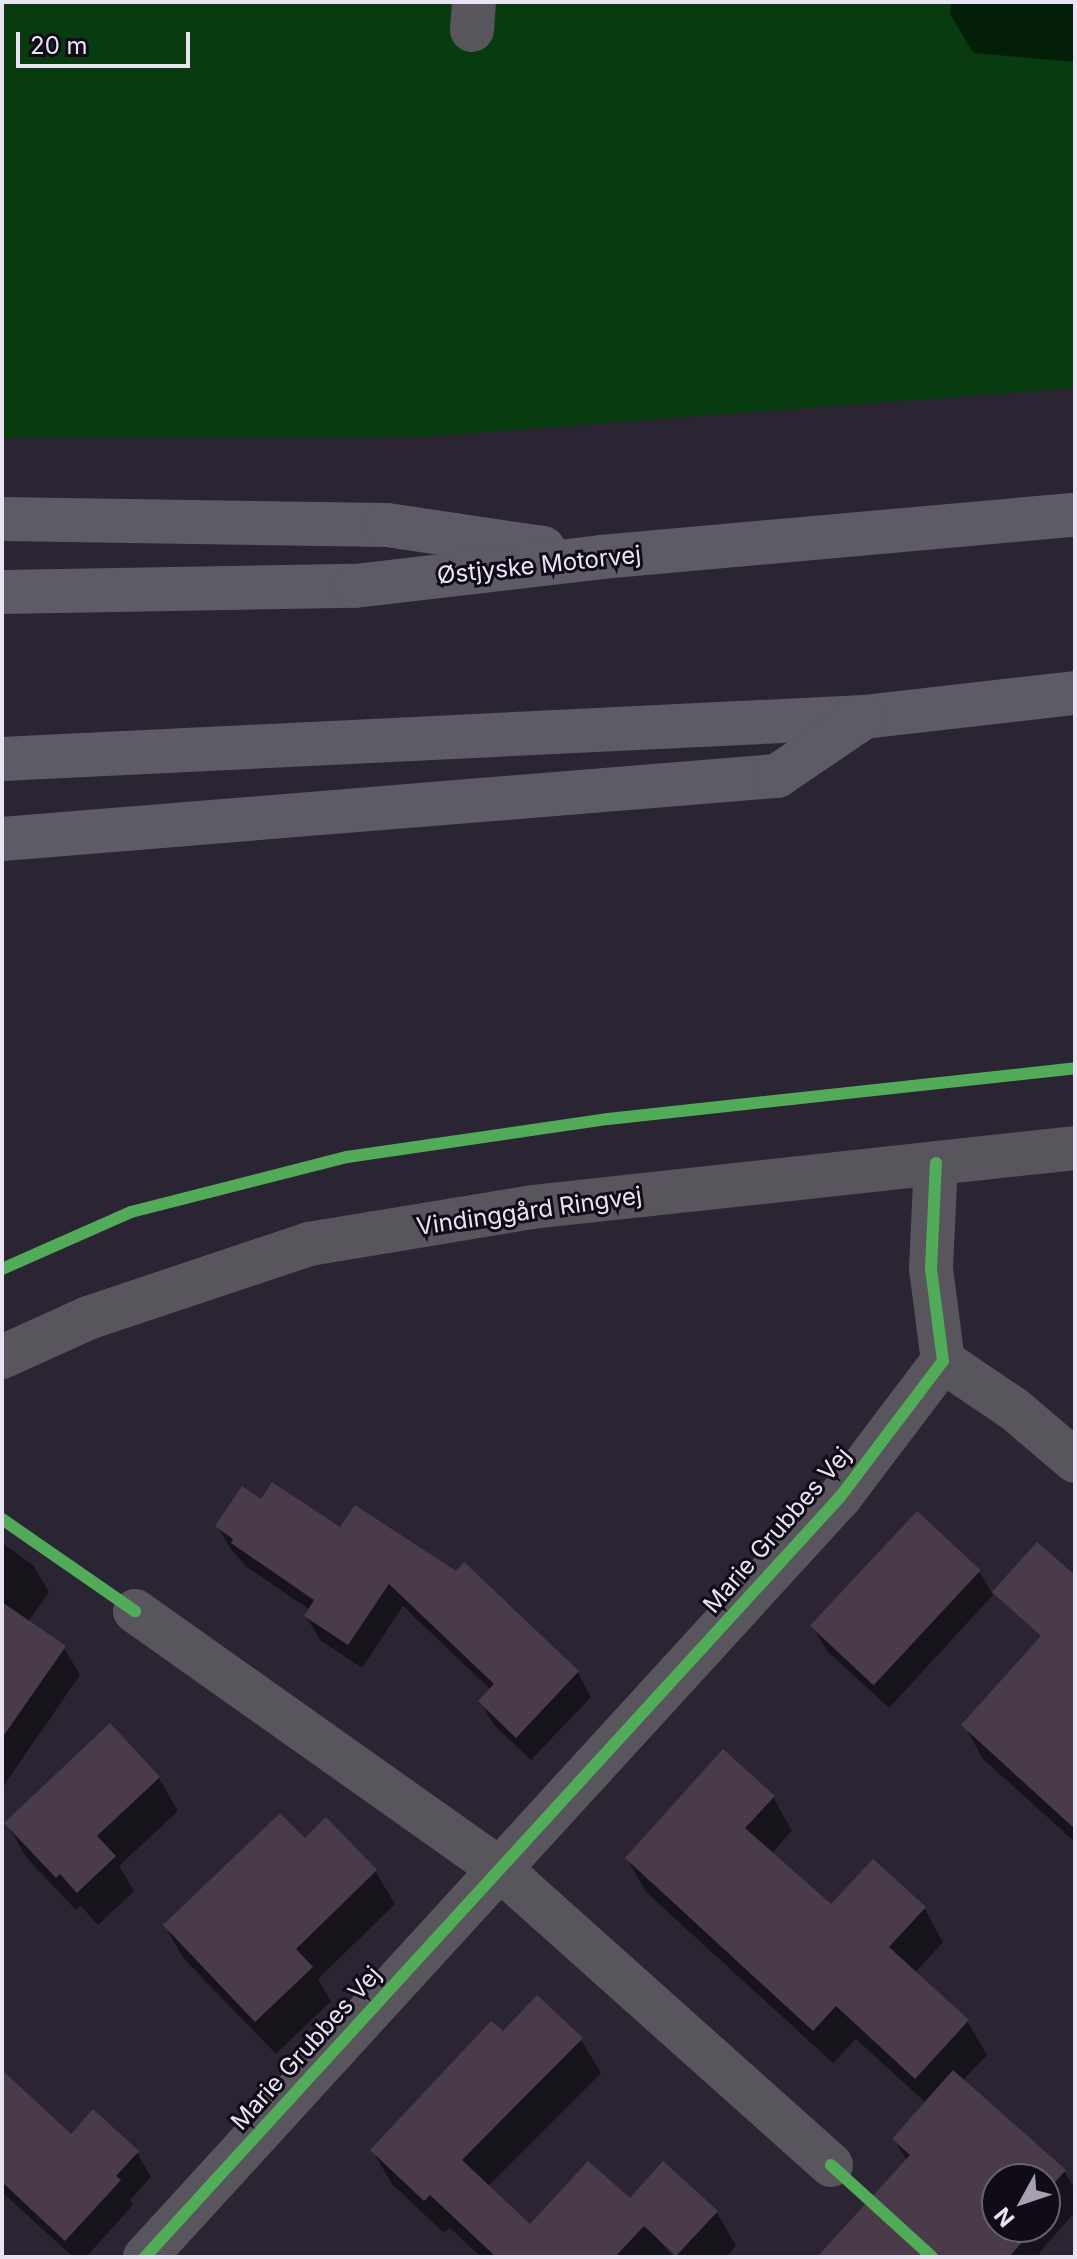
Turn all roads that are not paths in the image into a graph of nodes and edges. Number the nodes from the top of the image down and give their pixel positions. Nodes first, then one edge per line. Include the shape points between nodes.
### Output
1 (1075, 515) edge
2 (2, 519) edge
3 (601, 557) junction
4 (2, 592) edge
5 (1075, 693) edge
6 (864, 717) junction
7 (2, 759) edge
8 (2, 839) edge
9 (1075, 1148) edge
10 (936, 1163) junction
11 (2, 1357) edge
12 (943, 1361) junction
13 (1075, 1461) edge
14 (135, 1611) dead end
15 (500, 1869) junction
16 (831, 2165) dead end
17 (145, 2257) edge

1 - 3 highway, Østjyske Motorvej
2 - 3 highway via 387,525
3 - 4 highway, Østjyske Motorvej via 355,586
5 - 6 highway
6 - 7 highway
6 - 8 highway via 777,776
9 - 10 street, Vindinggård Ringvej
10 - 11 street, Vindinggård Ringvej via 532,1207 309,1244 88,1318
10 - 12 street via 931,1268
12 - 13 street via 1014,1409
12 - 15 street, Marie Grubbes Vej via 840,1497
14 - 15 street
15 - 16 street
15 - 17 street, Marie Grubbes Vej

